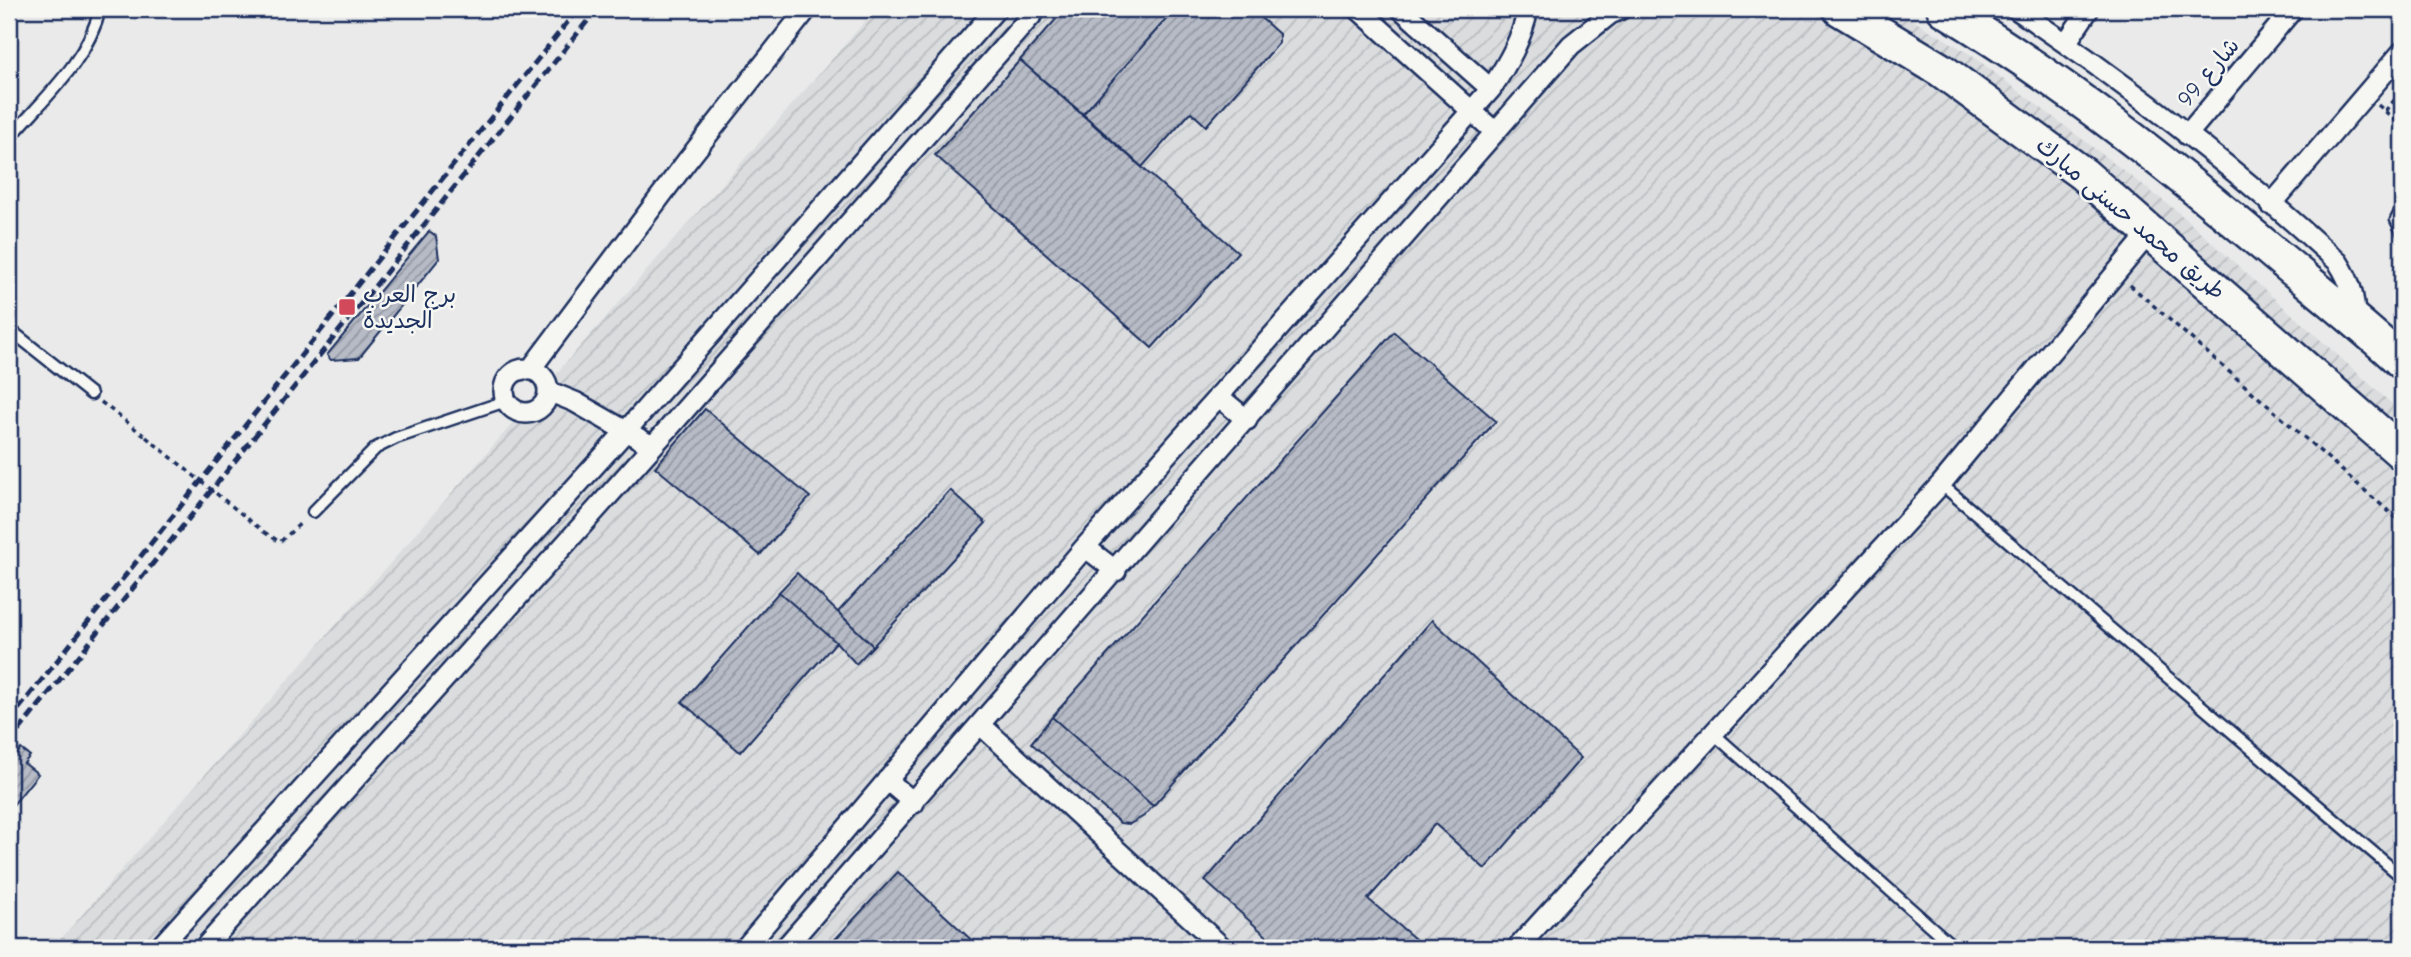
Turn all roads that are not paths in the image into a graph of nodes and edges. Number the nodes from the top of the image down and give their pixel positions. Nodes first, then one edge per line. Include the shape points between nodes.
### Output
1 (100, 9) edge
2 (807, 9) edge
3 (996, 9) edge
4 (1037, 9) edge
5 (1358, 9) edge
6 (1401, 9) edge
7 (1528, 9) edge
8 (1622, 9) edge
9 (1840, 9) edge
10 (1944, 9) edge
11 (2015, 9) edge
12 (2089, 9) edge
13 (2293, 9) edge
14 (2066, 43) junction
15 (2402, 52) edge
16 (1491, 89) junction
17 (1472, 111) junction
18 (1495, 132) junction
19 (2187, 135) junction
20 (9, 139) edge
21 (2271, 205) junction
22 (2402, 208) edge
23 (2150, 232) junction
24 (2402, 232) edge
25 (2355, 322) junction
26 (9, 329) edge
27 (2398, 351) edge
28 (530, 370) junction
29 (548, 391) junction
30 (90, 394) dead end
31 (1218, 396) junction
32 (506, 401) junction
33 (1247, 420) junction
34 (625, 431) junction
35 (652, 446) junction
36 (2402, 453) edge
37 (1941, 484) junction
38 (313, 512) road end
39 (1085, 547) junction
40 (1116, 571) junction
41 (426, 654) junction
42 (450, 672) junction
43 (982, 726) junction
44 (1714, 734) junction
45 (887, 780) junction
46 (914, 803) junction
47 (2402, 877) edge
48 (170, 945) edge
49 (204, 948) edge
50 (745, 948) edge
51 (785, 948) edge
52 (1223, 948) edge
53 (1517, 948) edge
54 (1955, 948) edge

1 - 20 lane via 95,33 81,56
2 - 28 street
3 - 34 street
4 - 35 street
5 - 17 street
6 - 16 street
7 - 16 street via 1510,60
8 - 18 street via 1571,45
9 - 23 highway, طريق محمد حسنى مبارك via 2014,120
10 - 25 highway via 2103,114
11 - 14 street
12 - 14 street
13 - 19 street, شارع 99
14 - 19 street
15 - 21 street
16 - 17 street
17 - 18 street
17 - 31 street
18 - 33 street
19 - 21 street
21 - 25 street via 2338,262 2350,280
22 - 24 lane via 2396,220
23 - 36 highway, طريق محمد حسنى مبارك
23 - 37 street
25 - 27 highway
26 - 30 lane
28 - 29 street via 543,377
28 - 32 street via 510,375 504,387
29 - 32 street via 540,408 529,413 516,411
29 - 34 street
31 - 33 street
31 - 39 street
32 - 38 lane via 376,448
33 - 40 street
34 - 35 street
34 - 41 street
35 - 42 street
37 - 44 street
37 - 47 lane
39 - 40 street
39 - 45 street
40 - 43 street
41 - 42 street
41 - 48 street
42 - 49 street
43 - 46 street
43 - 52 street
44 - 53 street
44 - 54 lane
45 - 46 street
45 - 50 street
46 - 51 street

